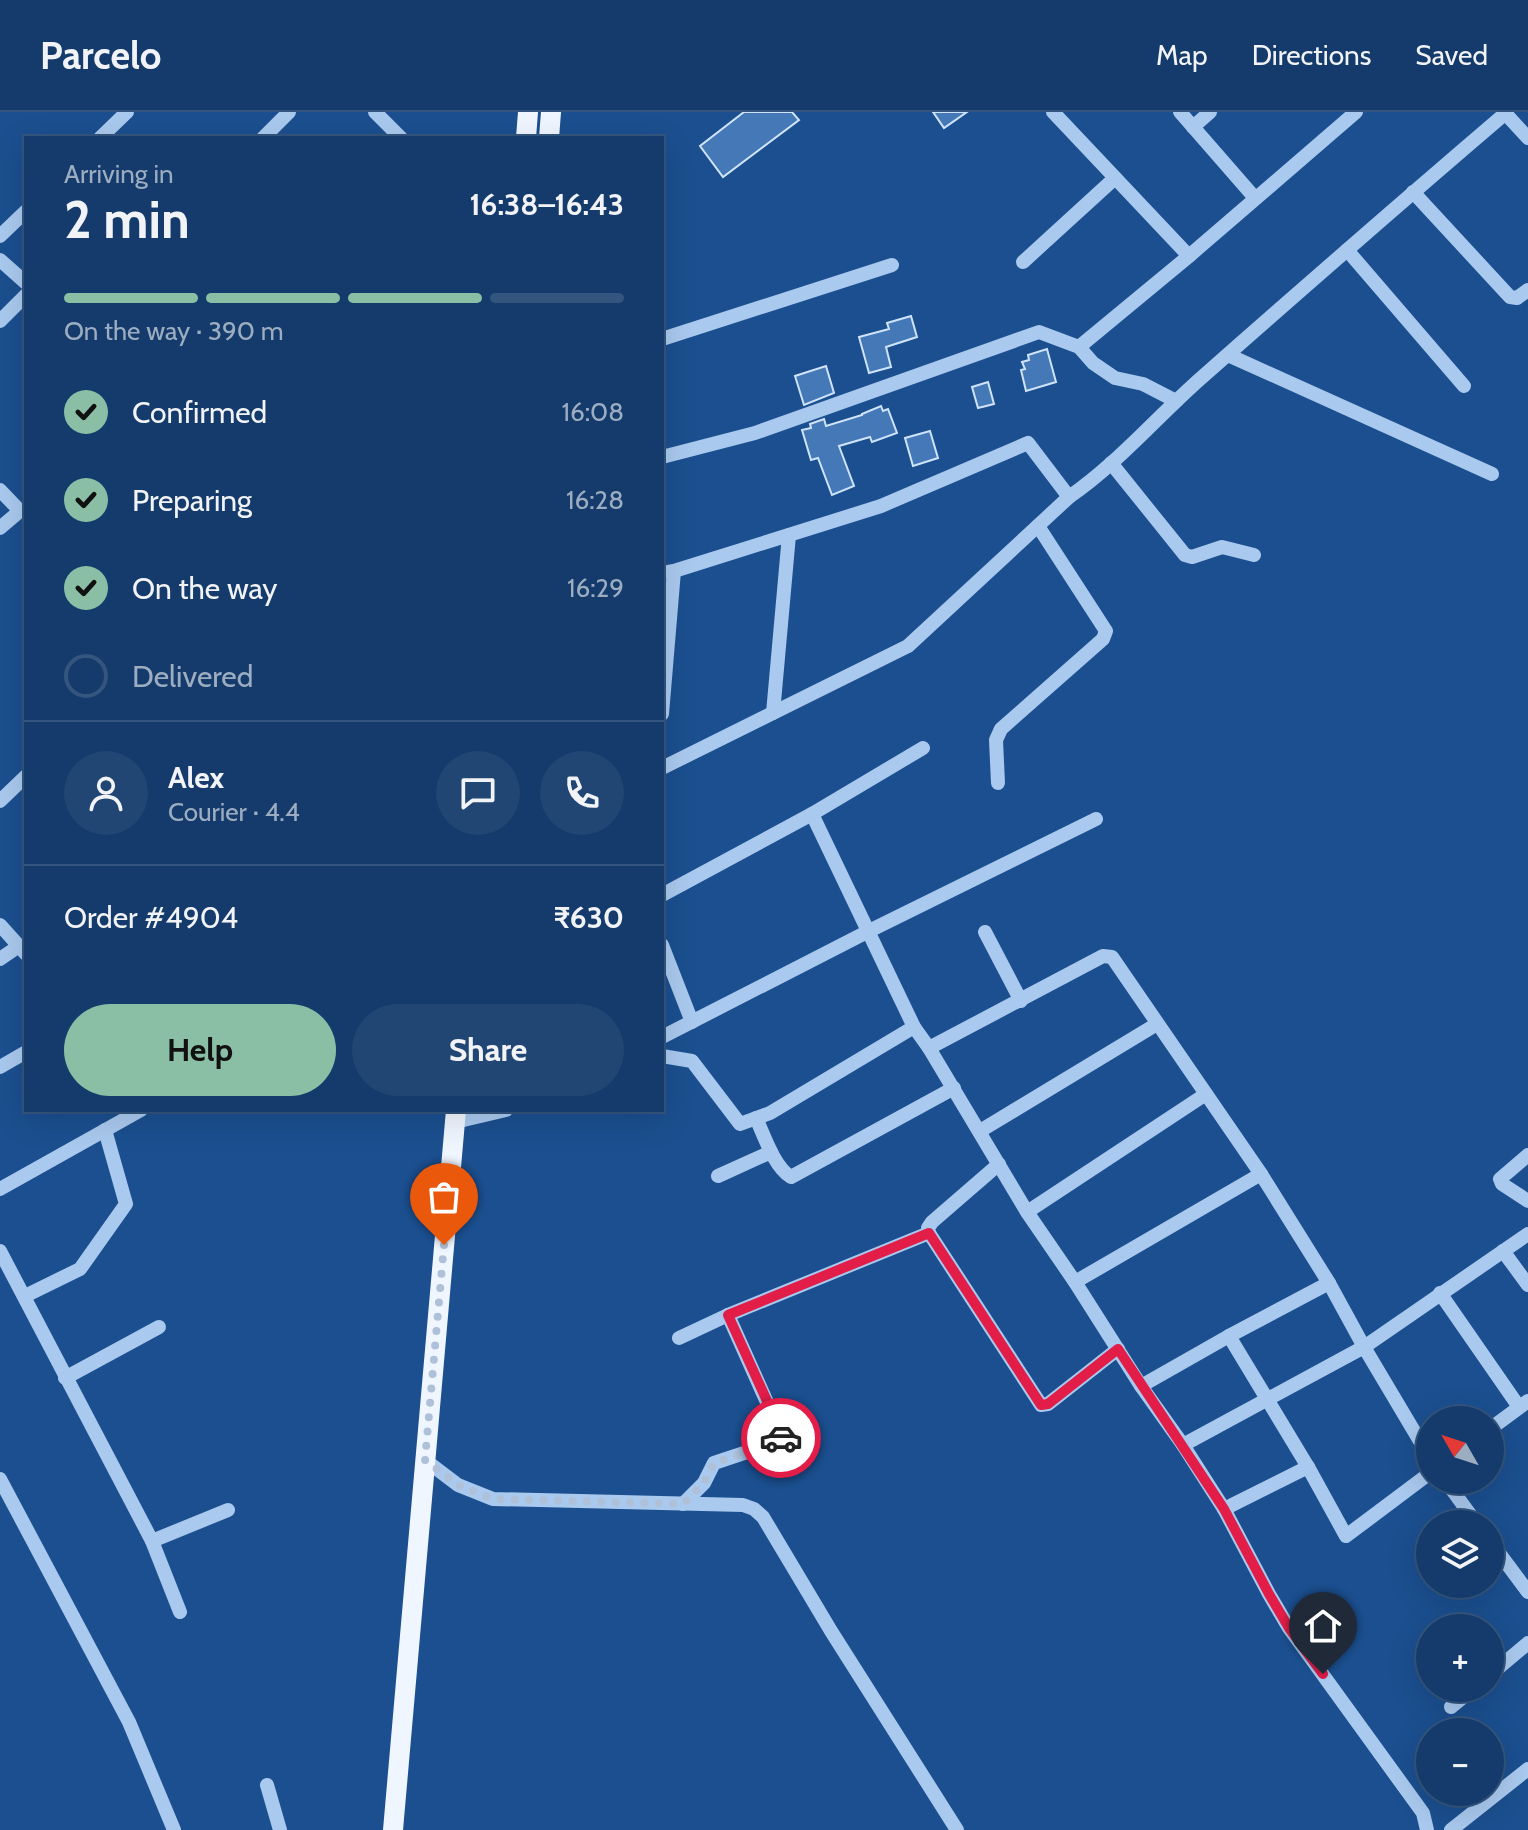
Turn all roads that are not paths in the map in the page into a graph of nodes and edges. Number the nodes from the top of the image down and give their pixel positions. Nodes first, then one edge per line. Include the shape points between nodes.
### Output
1 (127, 112) edge
2 (289, 112) edge
3 (375, 112) edge
4 (528, 112) edge
5 (551, 112) edge
6 (1053, 112) edge
7 (1180, 112) edge
8 (1210, 112) edge
9 (1356, 112) edge
10 (1506, 112) edge
11 (1193, 127) junction
12 (102, 136) edge
13 (265, 136) edge
14 (399, 136) edge
15 (526, 136) edge
16 (549, 136) edge
17 (1528, 138) edge
18 (1115, 178) junction
19 (1413, 192) junction
20 (1255, 198) junction
21 (24, 213) edge
22 (0, 236) edge
23 (1347, 250) junction
24 (1189, 256) junction
25 (0, 260) edge
26 (1023, 262) dead end
27 (892, 265) dead end
28 (24, 281) edge
29 (1523, 294) edge
30 (24, 297) edge
31 (1528, 311) edge
32 (0, 321) edge
33 (664, 338) edge
34 (1079, 347) junction
35 (1228, 355) junction
36 (1464, 386) dead end
37 (1176, 401) junction
38 (664, 456) edge
39 (1111, 463) junction
40 (1492, 474) dead end
41 (0, 490) edge
42 (1069, 497) junction
43 (24, 511) edge
44 (1038, 526) junction
45 (0, 528) edge
46 (789, 535) junction
47 (1254, 555) dead end
48 (668, 572) edge
49 (664, 667) edge
50 (773, 713) junction
51 (923, 748) dead end
52 (664, 767) edge
53 (998, 783) dead end
54 (23, 786) edge
55 (0, 801) edge
56 (812, 814) junction
57 (1096, 819) dead end
58 (664, 894) edge
59 (0, 925) edge
60 (867, 932) junction
61 (985, 932) dead end
62 (22, 950) edge
63 (664, 950) edge
64 (0, 959) edge
65 (1021, 1001) junction
66 (692, 1022) junction
67 (1157, 1024) junction
68 (914, 1027) junction
69 (664, 1036) edge
70 (929, 1048) junction
71 (24, 1053) edge
72 (664, 1056) edge
73 (0, 1067) edge
74 (954, 1088) junction
75 (1206, 1094) junction
76 (137, 1112) edge
77 (489, 1112) edge
78 (455, 1116) edge
79 (756, 1118) junction
80 (105, 1130) junction
81 (980, 1131) junction
82 (771, 1152) junction
83 (1528, 1155) edge
84 (999, 1164) junction
85 (1261, 1174) junction
86 (718, 1176) dead end
87 (0, 1189) edge
88 (1528, 1201) edge
89 (1027, 1212) junction
90 (929, 1233) junction
91 (1528, 1234) edge
92 (0, 1251) edge
93 (1503, 1251) junction
94 (1075, 1282) junction
95 (1329, 1283) junction
96 (1528, 1285) edge
97 (1440, 1293) junction
98 (25, 1296) junction
99 (728, 1315) junction
100 (159, 1327) dead end
101 (1229, 1336) junction
102 (679, 1338) dead end
103 (1364, 1347) junction
104 (1118, 1349) junction
105 (65, 1378) junction
106 (1141, 1386) junction
107 (1268, 1400) junction
108 (1524, 1404) edge
109 (1504, 1419) edge
110 (1416, 1434) edge
111 (1183, 1445) junction
112 (425, 1460) junction
113 (1308, 1467) junction
114 (0, 1479) edge
115 (1416, 1484) edge
116 (683, 1504) junction
117 (1224, 1509) junction
118 (228, 1510) dead end
119 (152, 1541) junction
120 (1504, 1560) edge
121 (1528, 1592) edge
122 (180, 1612) dead end
123 (1528, 1643) edge
124 (1504, 1663) edge
125 (1457, 1702) edge
126 (1451, 1707) dead end
127 (1528, 1769) edge
128 (267, 1785) dead end
129 (174, 1830) edge
130 (280, 1830) edge
131 (393, 1830) edge
132 (957, 1830) edge
133 (1427, 1830) edge
134 (1451, 1830) edge

1 - 12 street
2 - 13 street
3 - 14 street
4 - 15 main road
5 - 16 main road
6 - 18 street
7 - 11 street
8 - 11 street
9 - 20 street
10 - 17 street
10 - 19 street
11 - 20 street
18 - 24 street
18 - 26 street
19 - 23 street
19 - 29 street via 1510,297
20 - 24 street
21 - 22 street
23 - 35 street
23 - 36 street
24 - 34 street
25 - 28 street
27 - 33 street
29 - 31 street
30 - 32 street
34 - 37 street via 1115,378 1143,384
34 - 38 street via 1039,332 755,433
35 - 37 street
35 - 40 street
37 - 39 street
39 - 42 street
39 - 47 street via 1185,555 1222,547
41 - 43 street
42 - 44 street
42 - 46 street via 1028,443 881,506
43 - 45 street
44 - 50 street via 908,646
44 - 53 street via 1106,631 1001,729 996,740
46 - 48 street
46 - 50 street
48 - 49 street
50 - 52 street
51 - 56 street
54 - 55 street
56 - 58 street
56 - 60 street
57 - 60 street
59 - 62 street
60 - 66 street
60 - 68 street
61 - 65 street
62 - 64 street
63 - 66 street
65 - 67 street via 1108,955
65 - 70 street
66 - 69 street
67 - 75 street
67 - 81 street
68 - 70 street
68 - 79 street
70 - 74 street
71 - 73 street
72 - 79 street via 692,1061 740,1124
74 - 81 street
74 - 82 street via 794,1176 785,1173
75 - 85 street
75 - 89 street
76 - 80 street
77 - 78 street
78 - 112 main road
79 - 82 street
80 - 87 street
80 - 98 street via 126,1204 80,1269
81 - 84 street
82 - 86 street
83 - 88 street via 1500,1182
84 - 89 street
84 - 90 street via 932,1222
85 - 94 street
85 - 95 street
89 - 94 street
90 - 99 street
90 - 104 street via 1041,1405
91 - 93 street
92 - 98 street
93 - 96 street
93 - 97 street
94 - 104 street
95 - 101 street
95 - 103 street
97 - 103 street
97 - 108 street
98 - 105 street
99 - 102 street
99 - 116 street via 782,1436 714,1463 704,1483
100 - 105 street
101 - 106 street
101 - 107 street
103 - 107 street
103 - 110 street
104 - 106 street
105 - 119 street
106 - 111 street
107 - 111 street
107 - 113 street
108 - 109 street
111 - 117 street
112 - 116 street via 458,1485 493,1499
112 - 131 main road
113 - 115 street via 1346,1536
113 - 117 street
114 - 129 street via 129,1722
116 - 132 street via 743,1505 763,1517
117 - 133 street via 1289,1628 1423,1813
118 - 119 street
119 - 122 street
120 - 121 street
123 - 124 street
125 - 126 street
127 - 134 street
128 - 130 street

